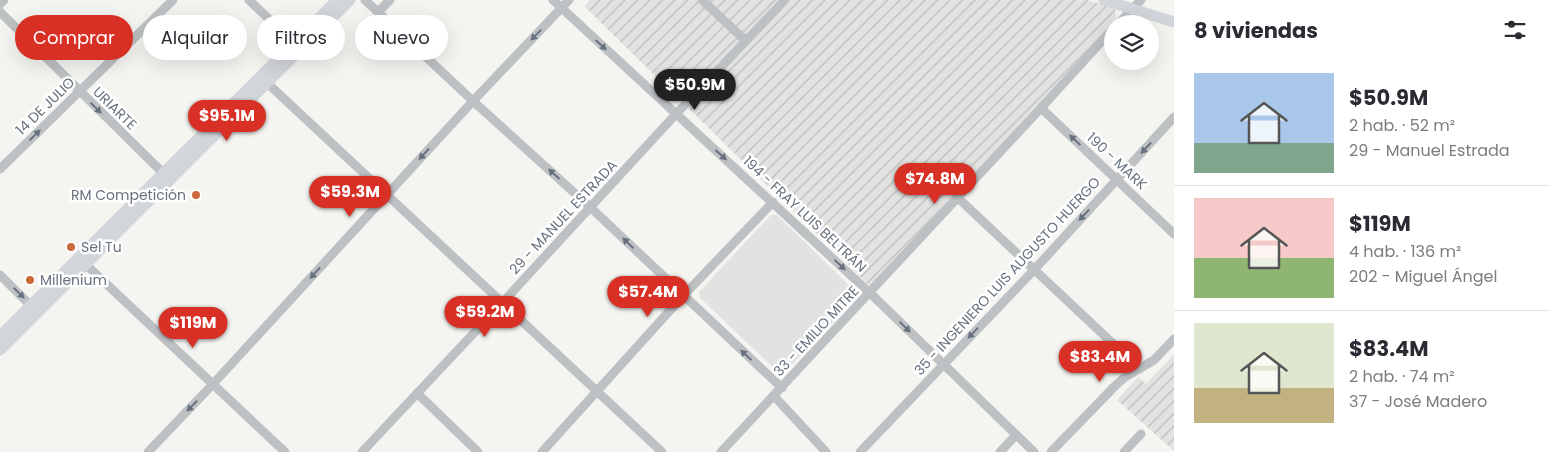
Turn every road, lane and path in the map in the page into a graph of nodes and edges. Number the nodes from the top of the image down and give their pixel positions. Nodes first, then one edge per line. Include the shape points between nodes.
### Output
1 (4, 0) edge
2 (173, 0) edge
3 (249, 0) edge
4 (336, 0) edge
5 (350, 0) edge
6 (365, 0) edge
7 (390, 0) edge
8 (553, 0) edge
9 (569, 0) edge
10 (702, 0) edge
11 (785, 0) edge
12 (1104, 0) edge
13 (1141, 0) edge
14 (0, 4) edge
15 (562, 8) junction
16 (1132, 9) junction
17 (0, 12) edge
18 (378, 12) junction
19 (265, 15) edge
20 (321, 15) edge
21 (1126, 15) edge
22 (1174, 22) edge
23 (1104, 39) edge
24 (746, 41) junction
25 (280, 60) edge
26 (263, 80) junction
27 (80, 92) junction
28 (473, 101) junction
29 (1041, 108) junction
30 (676, 114) junction
31 (1174, 117) edge
32 (0, 169) edge
33 (167, 177) junction
34 (1117, 179) junction
35 (386, 196) junction
36 (958, 198) junction
37 (773, 202) junction
38 (590, 207) junction
39 (1174, 234) edge
40 (82, 261) junction
41 (1034, 270) junction
42 (0, 275) edge
43 (870, 293) junction
44 (683, 296) junction
45 (503, 302) junction
46 (34, 309) junction
47 (0, 336) edge
48 (1174, 339) edge
49 (0, 350) edge
50 (944, 364) junction
51 (1140, 368) junction
52 (213, 384) junction
53 (782, 388) junction
54 (598, 392) junction
55 (417, 393) junction
56 (774, 396) junction
57 (1142, 434) dead end
58 (1016, 435) junction
59 (148, 452) edge
60 (285, 452) edge
61 (362, 452) edge
62 (478, 452) edge
63 (542, 452) edge
64 (662, 452) edge
65 (721, 452) edge
66 (826, 452) edge
67 (860, 452) edge
68 (1000, 452) edge
69 (1034, 452) edge
70 (1051, 452) edge
71 (1124, 452) edge

1 - 14 street
2 - 27 street, 14 DE JULIO
3 - 19 street
4 - 20 main road
5 - 26 main road
6 - 18 street
7 - 18 street
8 - 15 street, 194 - FRAY LUIS BELTRÁN
9 - 15 street
10 - 24 street
11 - 24 street, 29 - MANUEL ESTRADA
12 - 16 main road
13 - 16 street
15 -> 28 street
15 -> 30 street, 194 - FRAY LUIS BELTRÁN
16 - 21 street
16 - 22 main road
17 - 27 street, URIARTE
18 - 28 street
23 - 29 street, 33 - EMILIO MITRE
24 - 30 street, 29 - MANUEL ESTRADA
25 - 26 main road
26 - 33 main road
26 - 35 street
32 -> 27 street, 14 DE JULIO
27 -> 33 street, URIARTE
28 -> 35 street
38 -> 28 street
34 -> 29 street, 190 - MARK
29 - 36 street, 33 - EMILIO MITRE
30 -> 37 street, 194 - FRAY LUIS BELTRÁN
30 - 38 street, 29 - MANUEL ESTRADA
31 -> 34 street, 35 - INGENIERO LUIS AUGUSTO HUERGO
33 - 40 main road
34 - 39 street, 190 - MARK
34 -> 41 street, 35 - INGENIERO LUIS AUGUSTO HUERGO
35 - 45 street
35 -> 52 street
36 - 41 street
36 - 43 street, 33 - EMILIO MITRE
37 -> 43 street, 194 - FRAY LUIS BELTRÁN
37 - 44 street
44 -> 38 street
38 - 45 street, 29 - MANUEL ESTRADA
40 - 46 main road
40 - 52 street
41 -> 50 street, 35 - INGENIERO LUIS AUGUSTO HUERGO
41 - 51 street
42 -> 46 street
43 -> 50 street, 194 - FRAY LUIS BELTRÁN
43 - 53 street, 33 - EMILIO MITRE
53 -> 44 street
44 - 54 street
45 - 54 street
45 - 55 street, 29 - MANUEL ESTRADA
46 - 47 main road
46 - 49 main road
48 - 51 street via 1159,356
50 - 58 street, 194 - FRAY LUIS BELTRÁN
50 - 67 street, 35 - INGENIERO LUIS AUGUSTO HUERGO
51 - 70 street via 1114,386
52 -> 59 street
52 - 60 street
53 - 56 street, 33 - EMILIO MITRE
54 - 63 street
54 - 64 street
55 - 61 street, 29 - MANUEL ESTRADA
55 - 62 street
56 - 65 street, 33 - EMILIO MITRE
56 - 66 street
57 - 71 street
58 - 68 street
58 - 69 street, 194 - FRAY LUIS BELTRÁN

